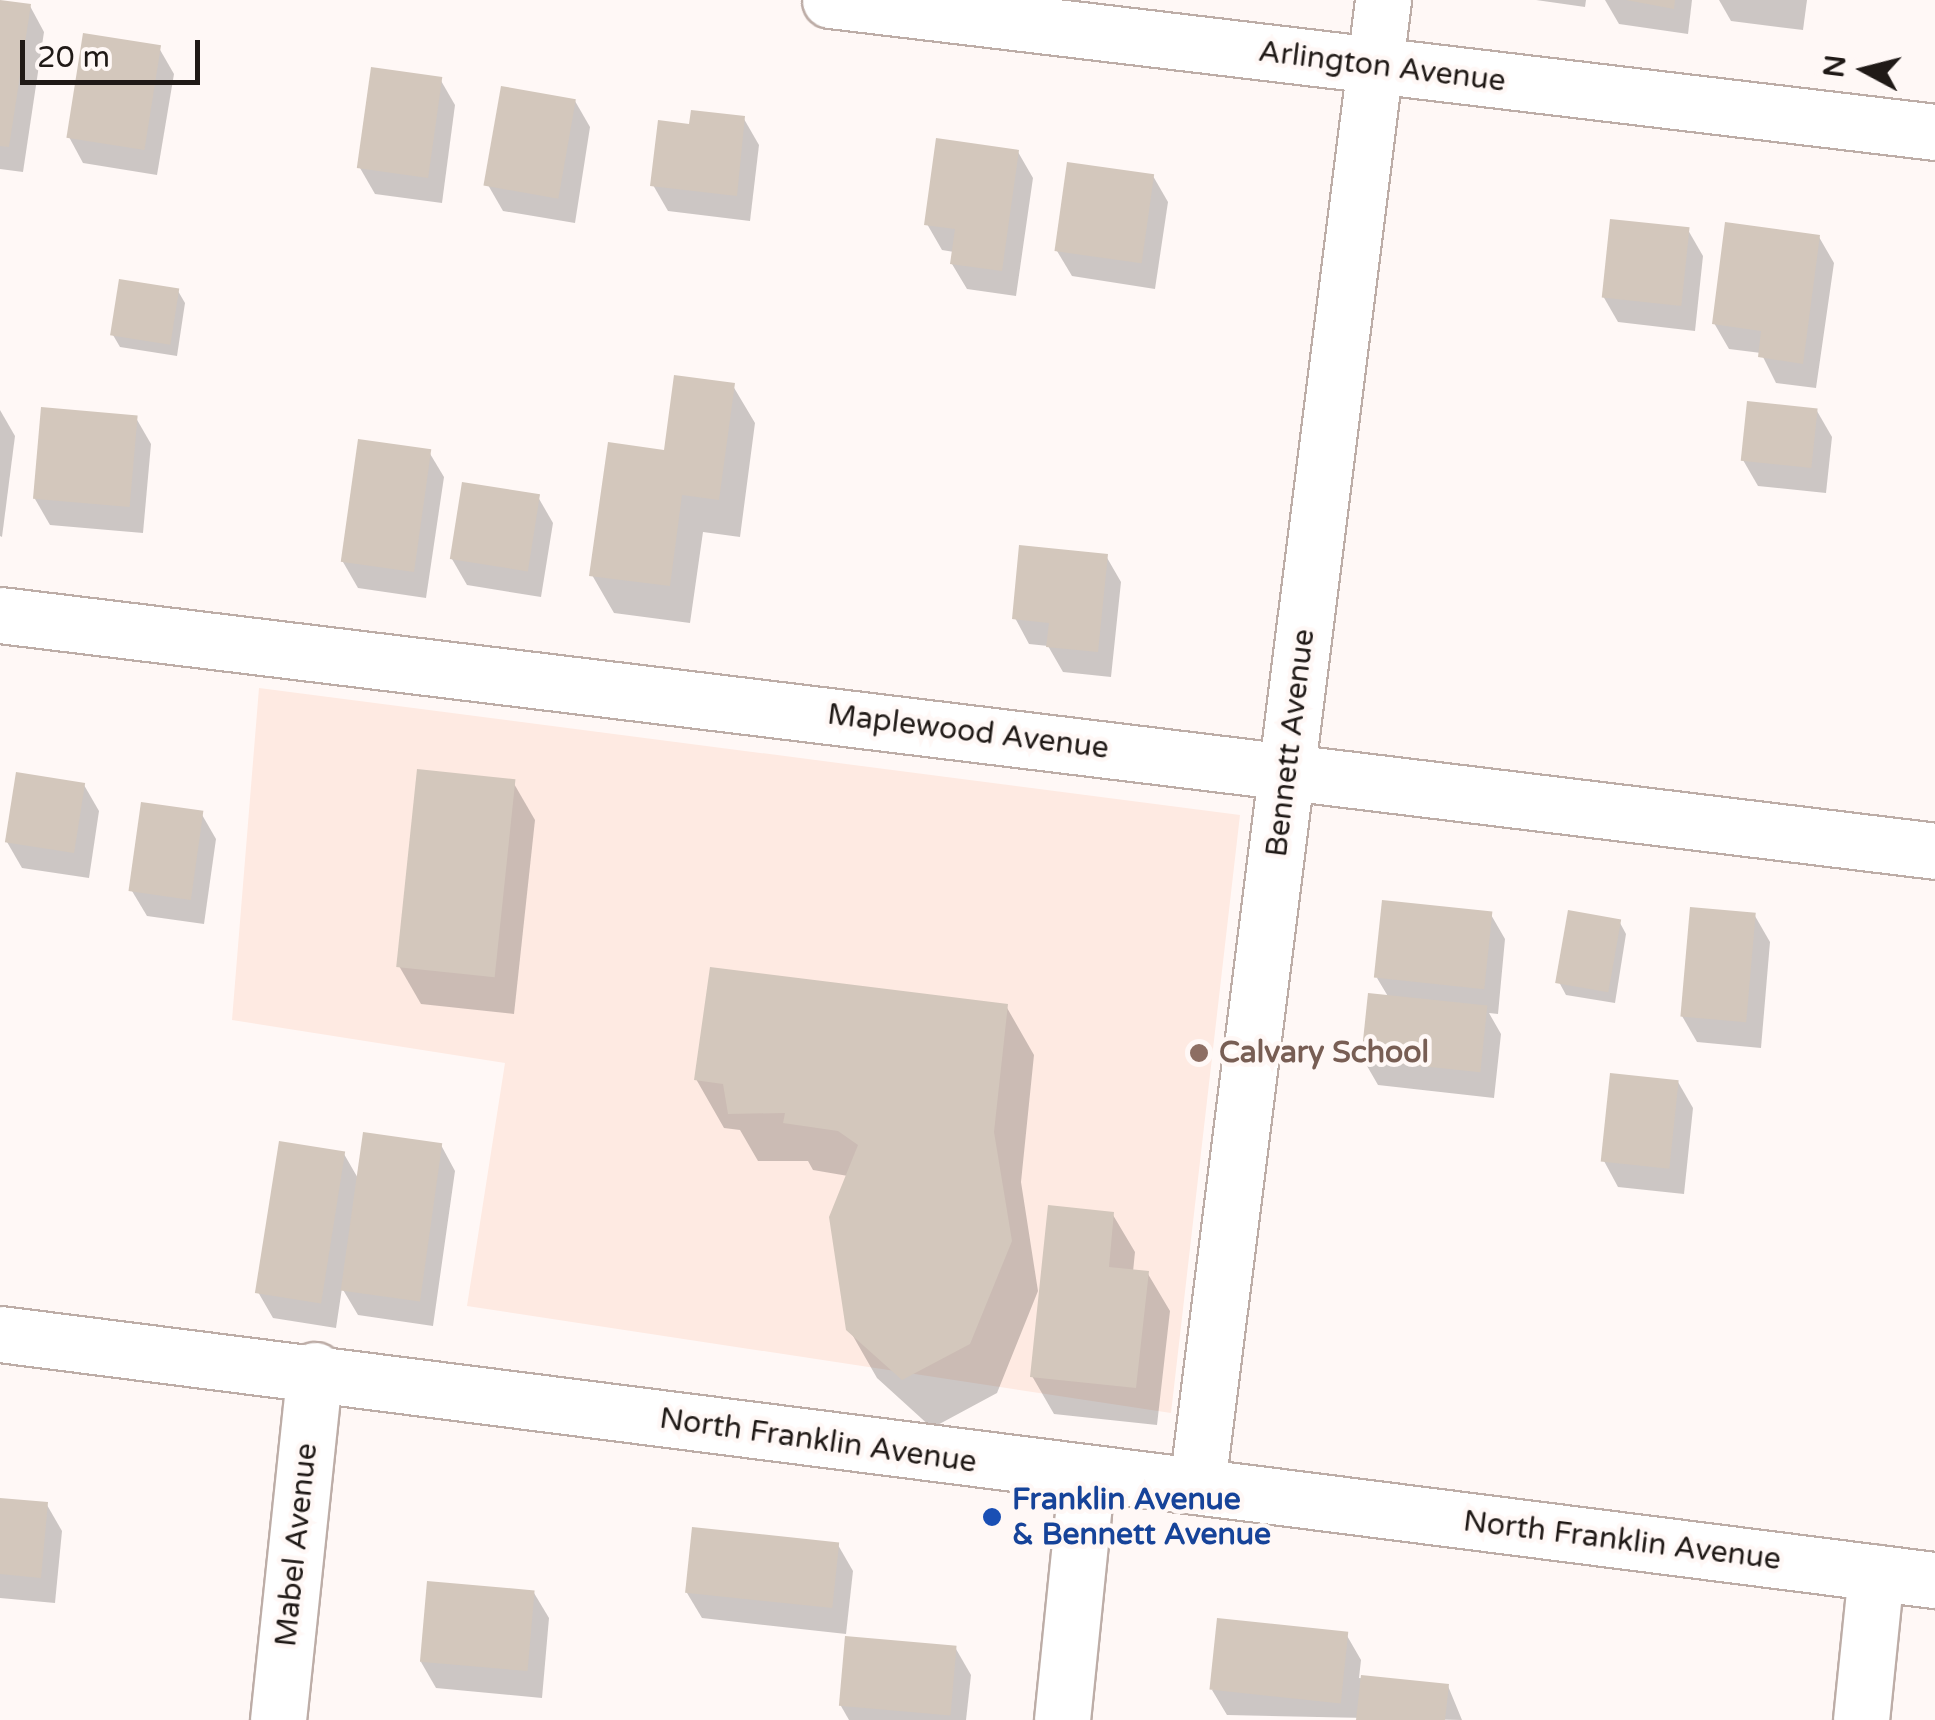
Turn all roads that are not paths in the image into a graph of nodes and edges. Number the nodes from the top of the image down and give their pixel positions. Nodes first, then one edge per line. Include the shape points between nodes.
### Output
1 (830, 0) edge
2 (1383, 0) edge
3 (1376, 67) junction
4 (1935, 132) edge
5 (0, 615) edge
6 (1286, 771) junction
7 (1935, 852) edge
8 (0, 1334) edge
9 (316, 1370) junction
10 (1087, 1475) junction
11 (1197, 1485) junction
12 (1876, 1573) junction
13 (1935, 1580) edge
14 (278, 1720) edge
15 (1062, 1720) edge
16 (1862, 1720) edge

1 - 3 street, Arlington Avenue
2 - 3 street, Bennett Avenue
3 - 4 street, Arlington Avenue
3 - 6 street, Bennett Avenue
5 - 6 street, Maplewood Avenue
6 - 7 street, Maplewood Avenue
6 - 11 street, Bennett Avenue
8 - 9 street, North Franklin Avenue
9 - 10 street, North Franklin Avenue
9 - 14 street, Mabel Avenue
10 - 11 street, North Franklin Avenue
10 - 15 street
11 - 12 street, North Franklin Avenue
12 - 13 street, North Franklin Avenue
12 - 16 street

